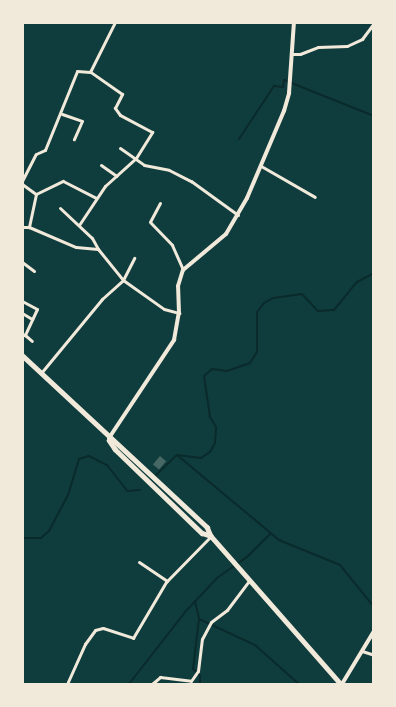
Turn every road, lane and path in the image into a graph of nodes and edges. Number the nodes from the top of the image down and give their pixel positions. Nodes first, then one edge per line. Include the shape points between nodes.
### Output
1 (115, 22) edge
2 (292, 23) edge
3 (374, 23) edge
4 (292, 56) junction
5 (90, 72) junction
6 (62, 114) junction
7 (74, 140) dead end
8 (120, 148) dead end
9 (136, 158) junction
10 (101, 165) dead end
11 (261, 166) junction
12 (117, 176) junction
13 (22, 183) edge
14 (36, 194) junction
15 (315, 197) dead end
16 (96, 198) junction
17 (160, 203) dead end
18 (60, 208) dead end
19 (238, 216) junction
20 (79, 225) junction
21 (22, 227) edge
22 (29, 227) junction
23 (98, 249) junction
24 (134, 258) dead end
25 (22, 262) edge
26 (183, 270) junction
27 (34, 271) dead end
28 (123, 280) junction
29 (22, 301) edge
30 (179, 313) junction
31 (22, 314) edge
32 (32, 320) junction
33 (24, 335) edge
34 (32, 341) dead end
35 (22, 355) edge
36 (42, 373) junction
37 (109, 438) junction
38 (160, 484) junction
39 (156, 489) junction
40 (211, 536) junction
41 (139, 562) dead end
42 (250, 580) junction
43 (167, 581) junction
44 (374, 631) edge
45 (362, 651) junction
46 (374, 655) edge
47 (67, 684) edge
48 (152, 684) edge
49 (342, 684) edge

1 - 5 street
2 - 4 street
3 - 4 street via 362,39 347,46 318,46
4 - 11 street via 289,93
5 - 6 street via 77,71
5 - 9 street via 122,94 115,108 120,115 152,132
6 - 7 street via 82,121
6 - 13 street via 45,150 36,154
8 - 9 street
9 - 12 street
9 - 19 street via 144,165 169,170 191,181
10 - 12 street
11 - 15 street
11 - 19 street
12 - 16 street
13 - 14 street
14 - 16 street via 63,181
14 - 22 street
16 - 20 street
17 - 26 street via 150,222 172,245
18 - 20 street
19 - 26 street via 226,234
20 - 23 street
21 - 22 street
22 - 23 street via 57,242
23 - 28 street
24 - 28 street
25 - 27 street
26 - 30 street via 178,286
28 - 30 street via 164,310
28 - 36 street via 102,299
29 - 32 street via 37,309
30 - 37 street via 178,328 168,354
31 - 32 street
32 - 33 street
33 - 34 street
35 - 36 main road
36 - 37 main road
37 - 38 main road
37 - 39 main road via 114,449
38 - 39 main road
38 - 40 main road via 207,527
39 - 40 main road via 202,533
40 - 42 main road
40 - 43 street
41 - 43 street
42 - 48 street via 227,610 211,622 202,639 198,671 190,680 160,677
42 - 49 main road
43 - 47 street via 133,638 103,628 96,630 85,644
44 - 45 street
45 - 46 street
45 - 49 street

